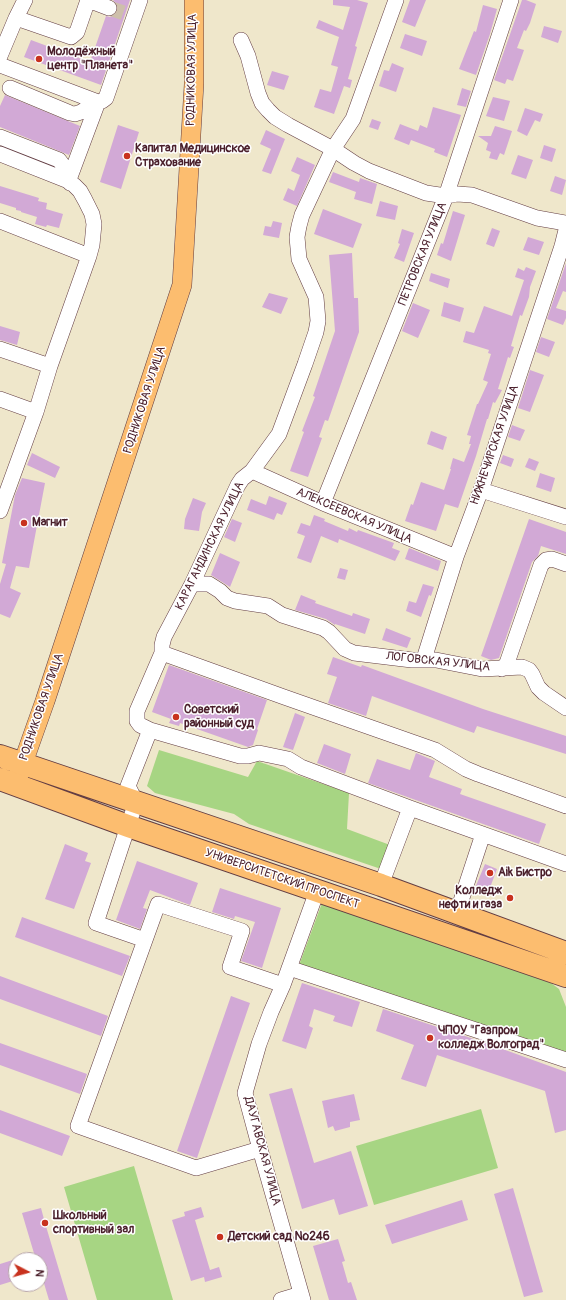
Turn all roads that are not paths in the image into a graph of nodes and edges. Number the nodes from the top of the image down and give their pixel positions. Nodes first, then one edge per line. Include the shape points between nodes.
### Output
1 (25, 0) edge
2 (88, 0) edge
3 (140, 0) edge
4 (194, 0) edge
5 (396, 0) edge
6 (511, 0) edge
7 (109, 8) tunnel mouth
8 (16, 18) junction
9 (241, 40) dead end
10 (1, 49) edge
11 (0, 65) edge
12 (10, 88) dead end
13 (98, 102) junction
14 (0, 137) edge
15 (333, 149) junction
16 (0, 154) edge
17 (70, 183) junction
18 (446, 196) junction
19 (0, 221) edge
20 (566, 223) edge
21 (566, 230) edge
22 (89, 256) junction
23 (0, 349) edge
24 (50, 366) junction
25 (0, 399) edge
26 (36, 412) junction
27 (252, 471) junction
28 (481, 490) junction
29 (323, 503) junction
30 (0, 510) edge
31 (566, 516) edge
32 (456, 557) junction
33 (566, 564) edge
34 (192, 584) junction
35 (162, 653) junction
36 (424, 659) junction
37 (502, 669) junction
38 (566, 708) edge
39 (150, 730) junction
40 (0, 756) edge
41 (23, 764) junction
42 (8, 781) edge
43 (136, 802) junction
44 (566, 806) edge
45 (410, 808) junction
46 (128, 826) junction
47 (483, 834) junction
48 (566, 864) edge
49 (381, 885) junction
50 (317, 891) junction
51 (457, 913) junction
52 (145, 940) junction
53 (566, 953) edge
54 (289, 968) junction
55 (566, 976) edge
56 (283, 985) junction
57 (566, 1060) edge
58 (260, 1149) junction
59 (302, 1297) edge
60 (281, 1300) edge

1 - 8 street
2 - 7 street
2 - 8 street via 77,32 71,36
3 - 13 street via 131,15 106,98
4 - 41 main road, РОДНИКОВАЯ УЛИЦА via 194,84 182,285
5 - 15 street, КАРАГАНДИНСКАЯ УЛИЦА via 353,119
6 - 18 street, ПЕТРОВСКАЯ УЛИЦА
8 - 10 street
9 - 15 street via 262,103 275,117
11 - 13 street
12 - 13 street via 74,114
13 - 17 street
14 - 17 street via 59,160
15 - 18 street via 369,171 426,193
15 - 27 street, КАРАГАНДИНСКАЯ УЛИЦА via 302,214 297,237 299,259 316,297 316,332 280,434
16 - 17 street
17 - 22 street via 80,192 92,214 94,235
18 - 20 street via 472,195 537,218
18 - 29 street, ПЕТРОВСКАЯ УЛИЦА
19 - 22 street
21 - 28 street, НИЖНЕЧИРСКАЯ УЛИЦА
22 - 24 street
23 - 24 street
24 - 26 street
25 - 26 street
26 - 30 street
27 - 29 street, АЛЕКСЕЕВСКАЯ УЛИЦА
27 - 34 street, КАРАГАНДИНСКАЯ УЛИЦА via 238,485
28 - 31 street
28 - 32 street, НИЖНЕЧИРСКАЯ УЛИЦА
29 - 32 street, АЛЕКСЕЕВСКАЯ УЛИЦА
32 - 36 street, НИЖНЕЧИРСКАЯ УЛИЦА
33 - 37 street via 552,559 546,560 542,565 507,662
34 - 35 street, КАРАГАНДИНСКАЯ УЛИЦА via 164,637
34 - 36 street, ЛОГОВСКАЯ УЛИЦА via 209,584 227,598 268,606 282,615 323,628 345,649 354,653 412,660
35 - 39 street, КАРАГАНДИНСКАЯ УЛИЦА via 137,711 137,721
35 - 44 street via 435,750 466,769
36 - 37 street, ЛОГОВСКАЯ УЛИЦА via 482,669
37 - 38 street, ЛОГОВСКАЯ УЛИЦА via 522,667 529,670 538,687
39 - 43 street via 128,786
39 - 45 street via 240,756 259,753 288,759 301,767
40 - 41 highway
41 - 42 main road, РОДНИКОВАЯ УЛИЦА
41 - 43 highway
42 - 46 highway, УНИВЕРСИТЕТСКИЙ ПРОСПЕКТ
43 - 46 street
43 - 49 highway
45 - 47 street
45 - 49 street
46 - 50 highway, УНИВЕРСИТЕТСКИЙ ПРОСПЕКТ
46 - 52 street via 96,923
47 - 48 street
47 - 51 street
49 - 51 highway
50 - 54 street, ДАУГАВСКАЯ УЛИЦА
50 - 55 highway, УНИВЕРСИТЕТСКИЙ ПРОСПЕКТ
51 - 53 highway
52 - 56 street via 158,904 242,931 230,967
52 - 58 street via 78,1126 196,1168
54 - 56 street, ДАУГАВСКАЯ УЛИЦА
54 - 57 street
56 - 58 street, ДАУГАВСКАЯ УЛИЦА via 259,1044 245,1092
58 - 59 street, ДАУГАВСКАЯ УЛИЦА
59 - 60 street

